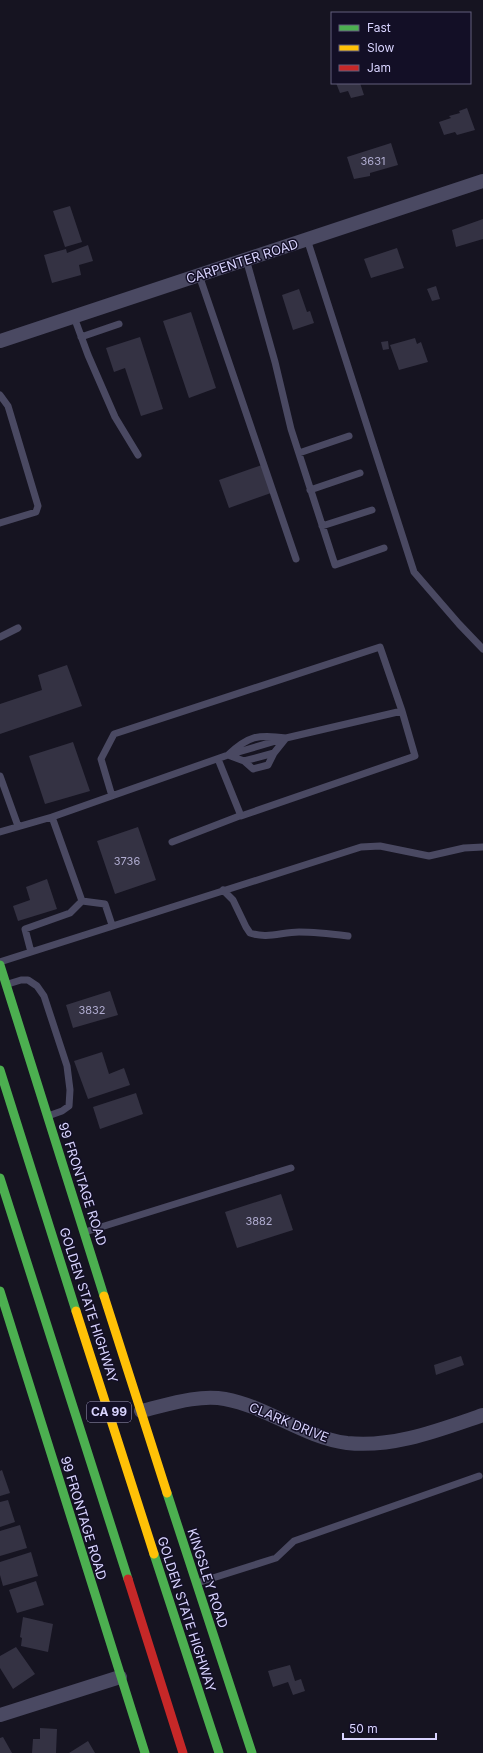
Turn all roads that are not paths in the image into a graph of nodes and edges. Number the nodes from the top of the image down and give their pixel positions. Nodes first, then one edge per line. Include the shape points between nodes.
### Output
1 (483, 181) edge
2 (308, 239) junction
3 (246, 259) junction
4 (200, 275) junction
5 (74, 317) junction
6 (119, 324) dead end
7 (81, 337) junction
8 (0, 340) edge
9 (0, 395) edge
10 (349, 436) dead end
11 (298, 453) junction
12 (138, 455) dead end
13 (360, 473) dead end
14 (310, 490) junction
15 (372, 510) dead end
16 (0, 523) edge
17 (322, 526) junction
18 (384, 548) dead end
19 (296, 559) dead end
20 (18, 628) dead end
21 (0, 637) edge
22 (483, 648) edge
23 (402, 711) junction
24 (286, 738) junction
25 (228, 755) junction
26 (218, 759) junction
27 (0, 776) edge
28 (112, 796) junction
29 (242, 815) junction
30 (52, 817) junction
31 (18, 826) junction
32 (0, 832) edge
33 (172, 842) dead end
34 (483, 847) edge
35 (223, 890) junction
36 (82, 901) junction
37 (112, 925) junction
38 (348, 936) dead end
39 (31, 952) junction
40 (0, 962) edge
41 (0, 965) edge
42 (6, 985) junction
43 (0, 1070) edge
44 (47, 1116) junction
45 (291, 1168) dead end
46 (0, 1178) edge
47 (85, 1232) junction
48 (0, 1291) edge
49 (141, 1411) junction
50 (483, 1415) edge
51 (479, 1476) dead end
52 (197, 1583) junction
53 (120, 1677) junction
54 (0, 1715) edge
55 (145, 1753) edge
56 (183, 1753) edge
57 (219, 1753) edge
58 (252, 1753) edge

1 - 2 street, CARPENTER ROAD
2 - 3 street, CARPENTER ROAD
2 - 22 lane via 414,572 458,624
3 - 4 street, CARPENTER ROAD
3 - 11 lane
4 - 5 street, CARPENTER ROAD
4 - 19 lane
5 - 7 lane
5 - 8 street, CARPENTER ROAD
6 - 7 lane
7 - 12 lane via 115,417
9 - 16 lane via 8,406 38,506 36,512
10 - 11 lane
11 - 14 lane
13 - 14 lane
14 - 17 lane
15 - 17 lane
17 - 18 lane via 335,565
20 - 21 lane
23 - 24 lane
23 - 28 lane via 380,646 114,734 101,759
23 - 29 lane via 415,756
24 - 25 lane via 266,735 241,742
24 - 25 lane via 274,753 244,761
25 - 26 lane
26 - 28 lane
26 - 29 lane
27 - 31 lane
28 - 30 lane
29 - 33 lane
30 - 31 lane
30 - 36 lane
31 - 32 lane
34 - 35 lane via 464,848 429,856 380,846 361,847
35 - 37 lane
35 - 38 lane via 233,900 250,933 267,936 318,932
36 - 37 lane via 105,904
36 - 39 lane via 70,913 25,929
37 - 39 lane
39 - 40 lane
41 - 42 main road, 99 FRONTAGE ROAD
42 - 44 main road, 99 FRONTAGE ROAD
42 - 44 lane via 28,980 37,986 44,996 67,1066 69,1106
43 - 57 main road, GOLDEN STATE HIGHWAY / CA 99
44 - 47 main road, 99 FRONTAGE ROAD
45 - 47 lane
46 - 56 main road, CA 99
47 - 49 main road, 99 FRONTAGE ROAD
48 - 53 main road, 99 FRONTAGE ROAD
49 - 50 street, CLARK DRIVE via 204,1398 224,1399 256,1408 321,1437 366,1444 411,1438
49 - 52 main road, KINGSLEY ROAD
51 - 52 lane via 294,1541 276,1558
52 - 58 main road, KINGSLEY ROAD
53 - 54 street
53 - 55 main road, 99 FRONTAGE ROAD

